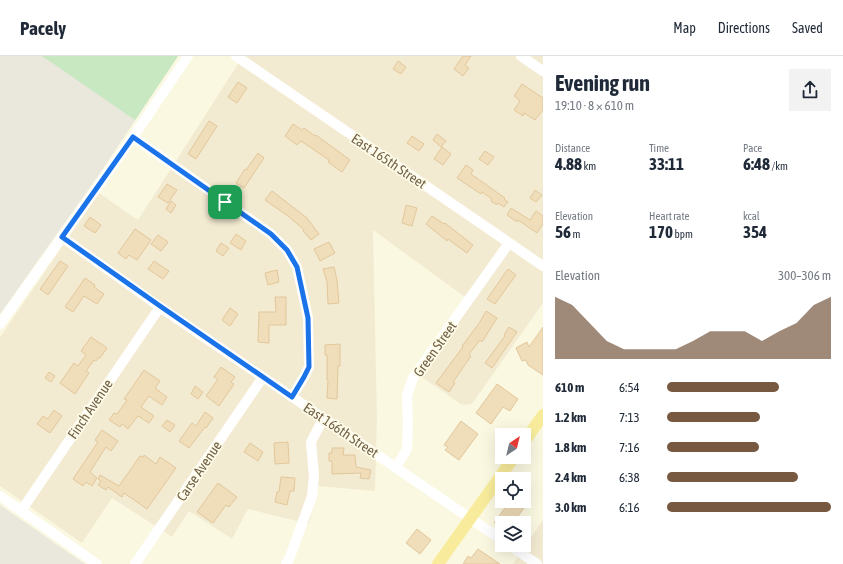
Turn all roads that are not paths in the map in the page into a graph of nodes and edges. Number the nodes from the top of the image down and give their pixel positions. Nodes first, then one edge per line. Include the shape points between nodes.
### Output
1 (188, 56) edge
2 (236, 56) edge
3 (521, 56) edge
4 (543, 71) edge
5 (133, 137) junction
6 (62, 237) junction
7 (509, 243) junction
8 (543, 266) edge
9 (160, 306) junction
10 (0, 324) edge
11 (263, 377) junction
12 (292, 397) junction
13 (543, 415) edge
14 (323, 419) junction
15 (531, 432) edge
16 (509, 464) edge
17 (396, 467) junction
18 (0, 496) edge
19 (21, 511) junction
20 (471, 518) junction
21 (495, 535) edge
22 (519, 552) edge
23 (97, 564) edge
24 (135, 564) edge
25 (286, 564) edge
26 (438, 564) edge
27 (536, 564) edge

1 - 5 street
2 - 7 street, East 165th Street
3 - 4 street
5 - 6 street
5 - 12 street via 271,234 287,250 297,267 308,318 309,367
6 - 9 street, East 166th Street
6 - 10 street
7 - 8 street, East 165th Street
7 - 17 street, Green Street via 413,378 407,395 407,449
9 - 11 street, East 166th Street
9 - 19 street, Finch Avenue
11 - 12 street, East 166th Street
11 - 24 street, Carse Avenue
12 - 14 street, East 166th Street
13 - 15 main road
14 - 17 street, East 166th Street
14 - 25 street via 311,442 314,476 312,496
16 - 20 main road
17 - 20 street, East 166th Street
18 - 19 street
19 - 23 street
20 - 21 street, East 166th Street
20 - 26 main road
22 - 27 street

